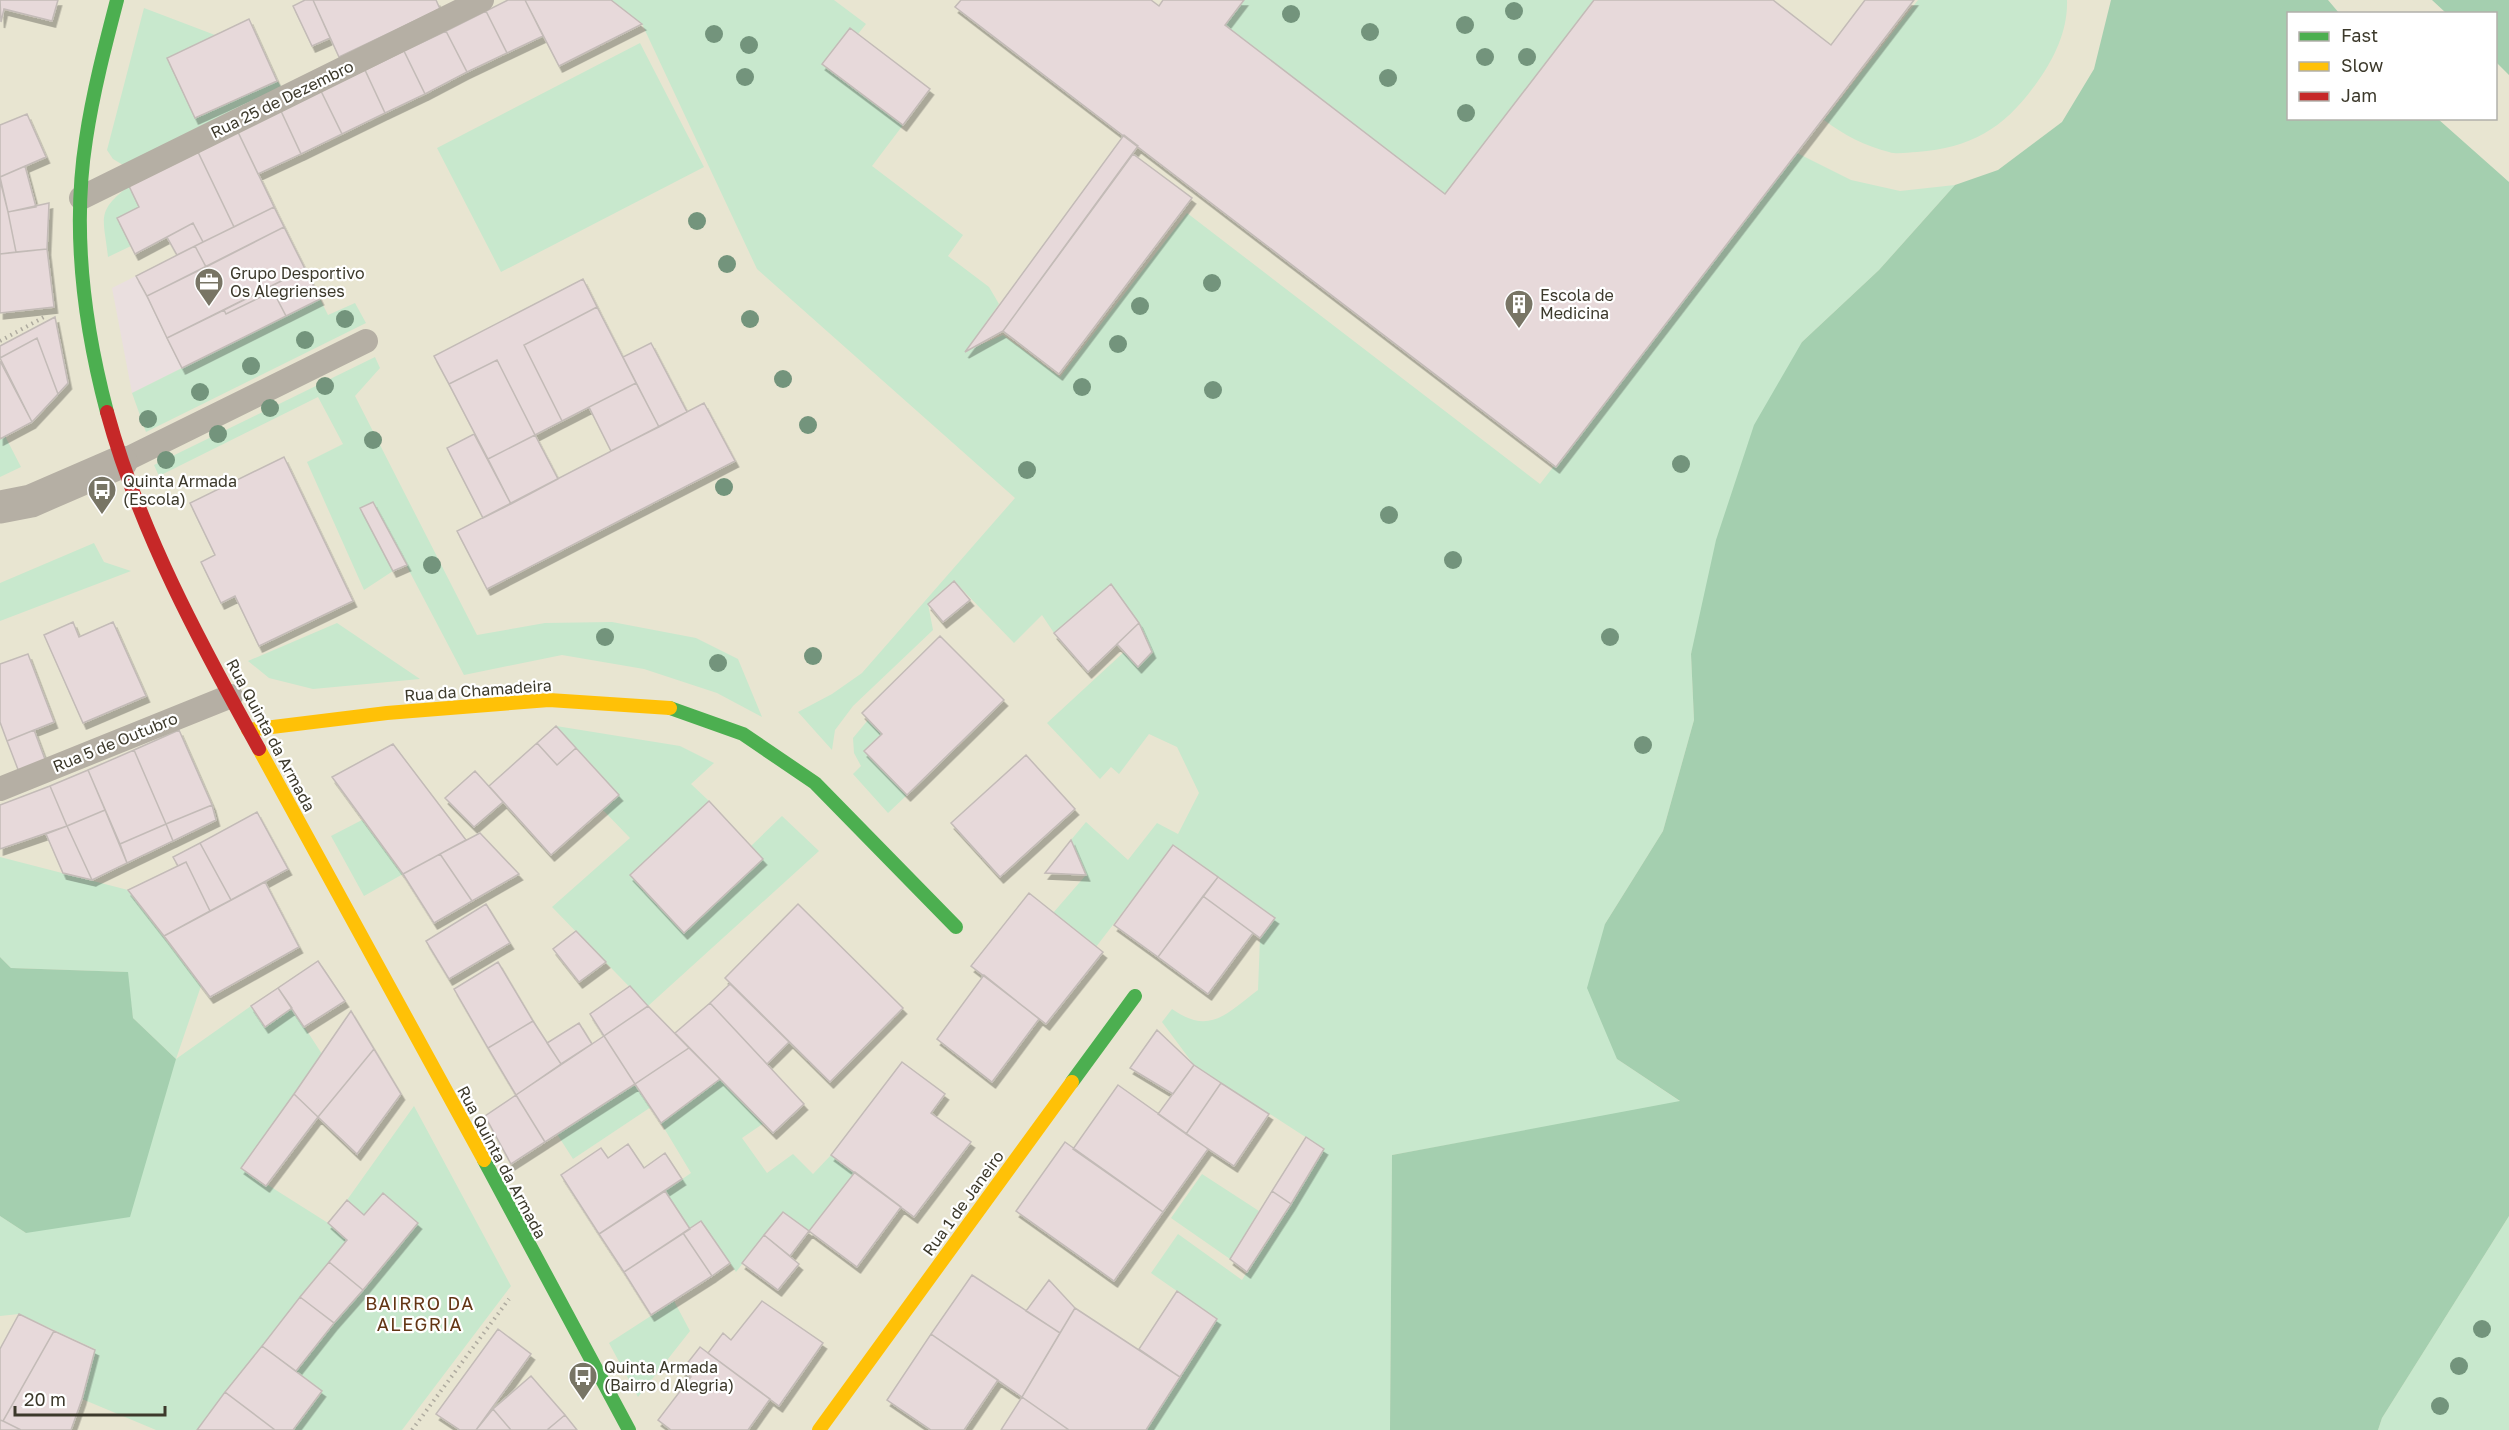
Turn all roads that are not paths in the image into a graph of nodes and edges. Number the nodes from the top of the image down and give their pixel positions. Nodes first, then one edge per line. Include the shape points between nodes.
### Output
1 (117, 0) edge
2 (482, 0) edge
3 (81, 198) junction
4 (366, 341) dead end
5 (121, 462) junction
6 (0, 507) edge
7 (231, 696) junction
8 (248, 730) junction
9 (0, 789) edge
10 (956, 927) dead end
11 (1135, 996) dead end
12 (629, 1430) edge
13 (819, 1430) edge

1 - 3 street, Rua Quinta da Armada via 94,89
2 - 3 lane, Rua 25 de Dezembro
3 - 5 street, Rua Quinta da Armada via 84,297
4 - 5 lane
5 - 6 street via 31,501
5 - 7 street, Rua Quinta da Armada via 176,589
7 - 8 street, Rua Quinta da Armada
7 - 9 lane, Rua 5 de Outubro
8 - 10 street, Rua da Chamadeira via 387,712 549,700 671,708 742,735 815,783
8 - 12 street, Rua Quinta da Armada
11 - 13 street, Rua 1 de Janeiro

